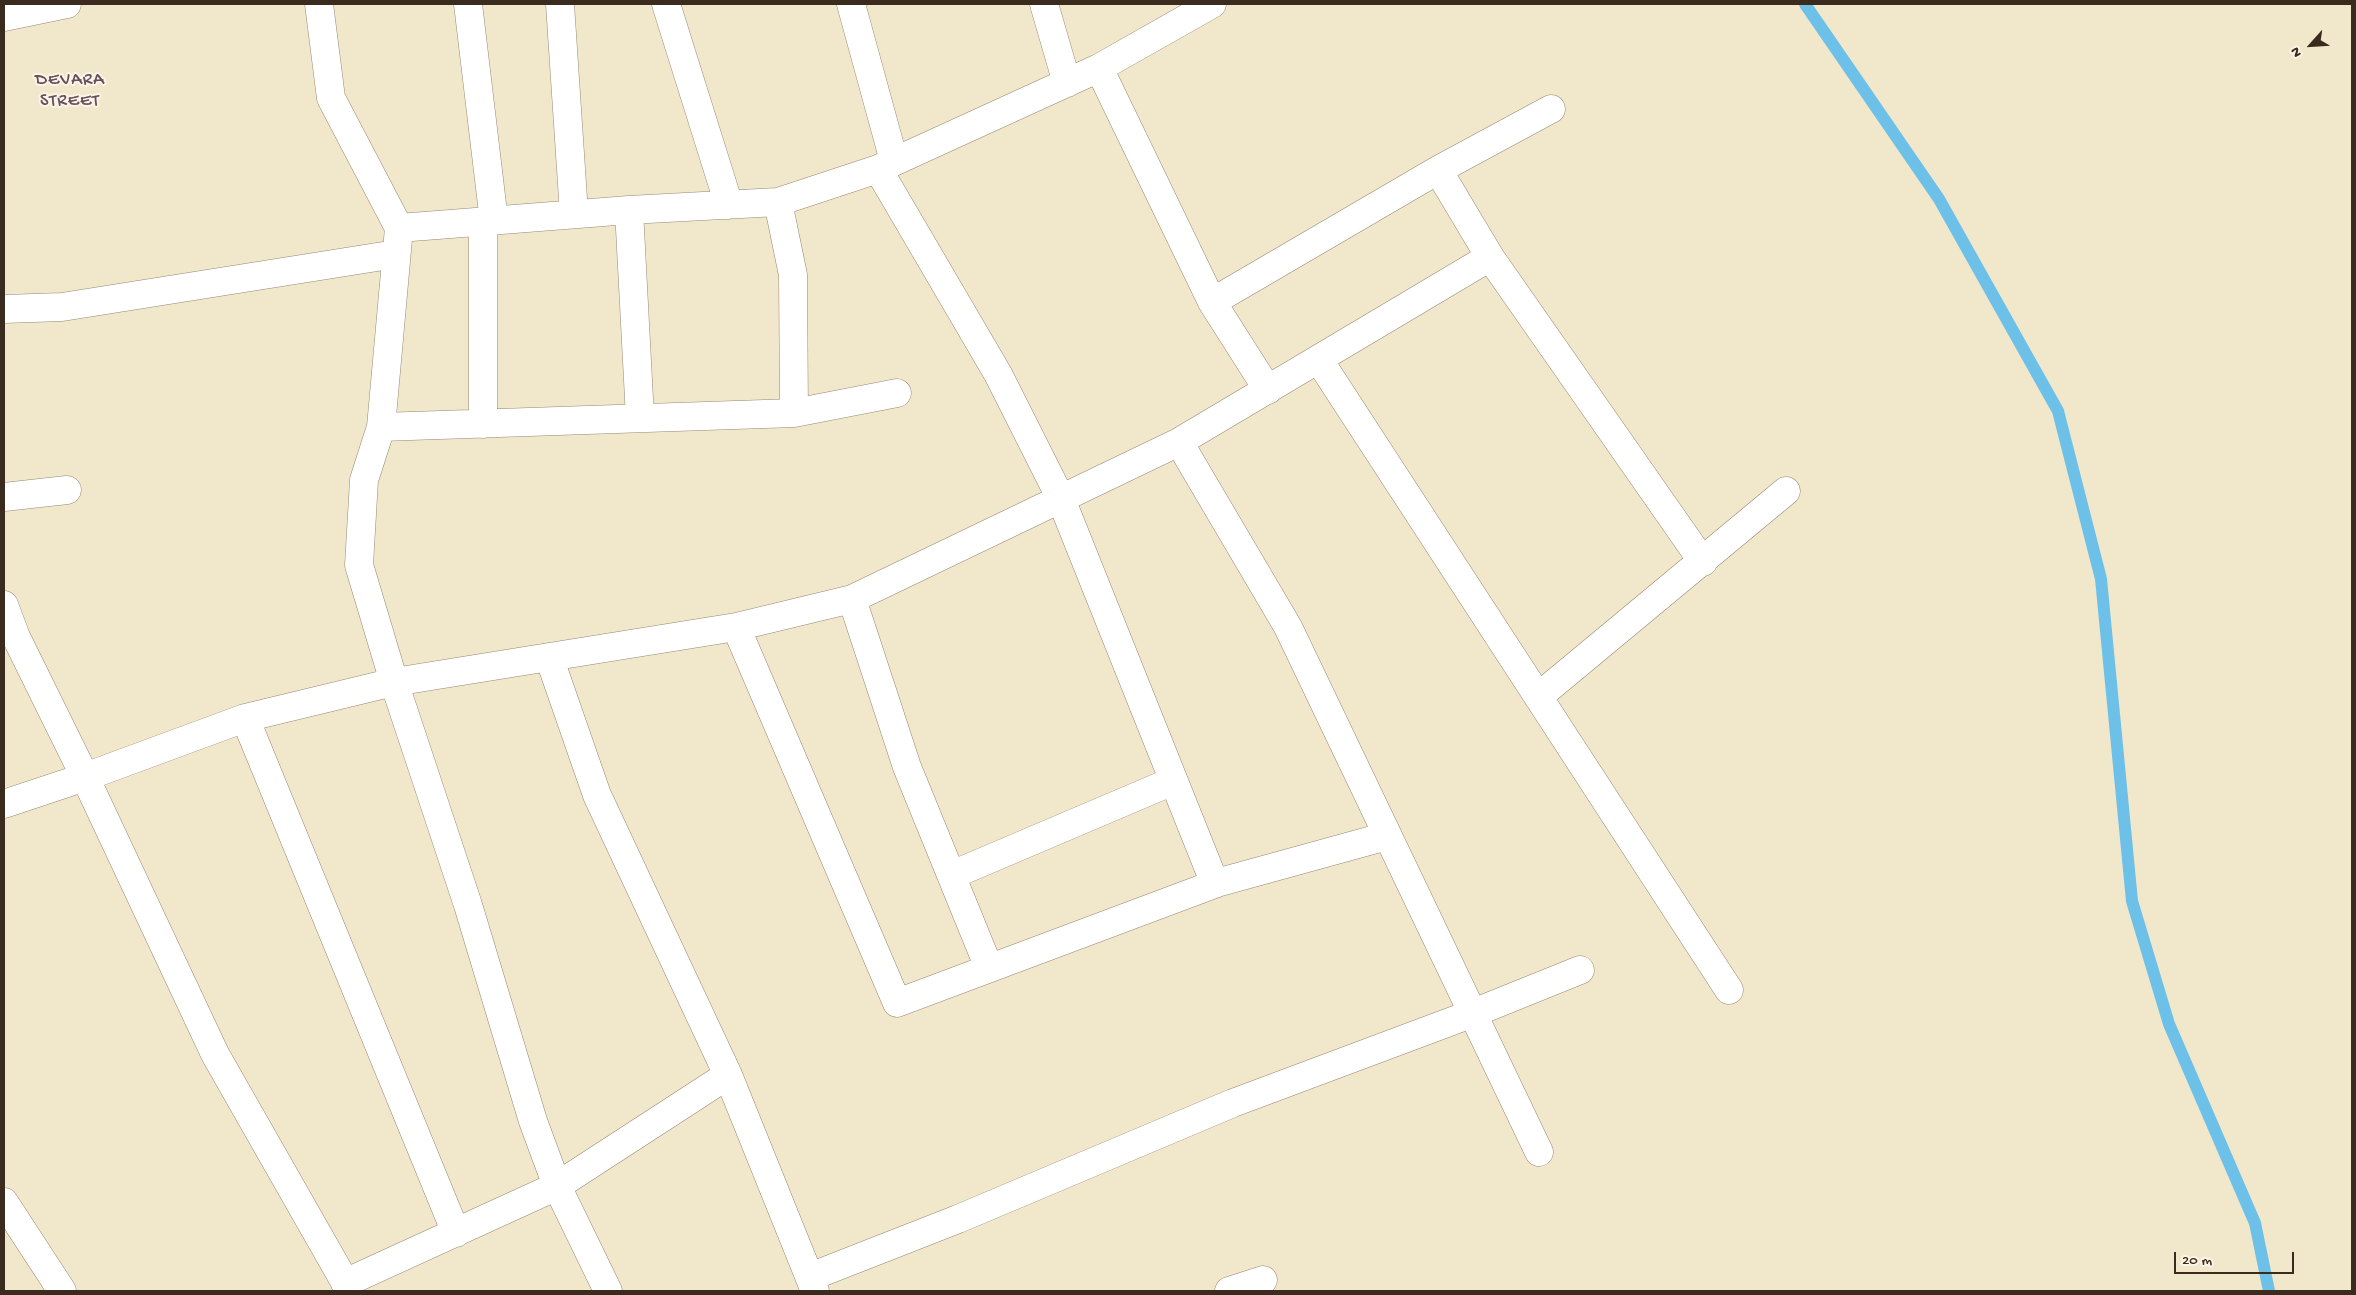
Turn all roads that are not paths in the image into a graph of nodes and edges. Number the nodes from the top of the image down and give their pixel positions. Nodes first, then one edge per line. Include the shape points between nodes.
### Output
1 (67, 4) edge
2 (319, 4) edge
3 (468, 4) edge
4 (560, 4) edge
5 (666, 4) edge
6 (851, 4) edge
7 (1044, 4) edge
8 (1212, 4) edge
9 (4, 17) edge
10 (1099, 68) junction
11 (1067, 83) junction
12 (1551, 110) dead end
13 (886, 165) junction
14 (1438, 170) junction
15 (778, 202) junction
16 (728, 205) junction
17 (630, 210) junction
18 (574, 214) junction
19 (488, 221) junction
20 (397, 241) junction
21 (1490, 257) junction
22 (1212, 302) junction
23 (4, 309) edge
24 (1318, 360) junction
25 (1268, 390) junction
26 (897, 393) dead end
27 (794, 413) junction
28 (640, 418) junction
29 (483, 424) junction
30 (380, 427) junction
31 (1179, 442) junction
32 (67, 490) dead end
33 (1786, 491) dead end
34 (4, 497) edge
35 (1061, 499) junction
36 (1703, 562) junction
37 (852, 599) junction
38 (4, 605) edge
39 (736, 627) junction
40 (549, 657) junction
41 (394, 682) junction
42 (1538, 697) junction
43 (245, 718) junction
44 (85, 777) junction
45 (1173, 781) junction
46 (4, 804) edge
47 (1387, 836) junction
48 (952, 875) junction
49 (1215, 884) junction
50 (989, 968) junction
51 (1580, 970) dead end
52 (1729, 990) dead end
53 (1472, 1014) junction
54 (728, 1075) junction
55 (1539, 1152) dead end
56 (557, 1186) junction
57 (4, 1202) edge
58 (456, 1233) junction
59 (1263, 1280) dead end
60 (812, 1284) edge
61 (348, 1287) edge
62 (62, 1291) edge
63 (608, 1291) edge
64 (1229, 1291) edge

1 - 9 street
2 - 20 street via 331,98
3 - 19 street
4 - 18 street
5 - 16 street
6 - 13 street
7 - 11 street
8 - 10 street
10 - 11 street
10 - 22 street
11 - 13 street
12 - 14 street
13 - 15 street
13 - 35 street
14 - 21 street
14 - 22 street
15 - 16 street
15 - 27 street via 793,275
16 - 17 street
17 - 18 street
17 - 28 street
18 - 19 street
19 - 20 street
19 - 29 street
20 - 23 street via 62,307
20 - 30 street
21 - 24 street
21 - 36 street
22 - 25 street
24 - 25 street
24 - 42 street
25 - 31 street
26 - 27 street
27 - 28 street
28 - 29 street
29 - 30 street
30 - 41 street via 364,480 359,565
31 - 35 street
31 - 47 street via 1288,627
32 - 34 street
33 - 36 street
35 - 37 street
35 - 45 street
36 - 42 street
37 - 39 street
37 - 48 street via 907,766
38 - 44 street via 16,637
39 - 40 street
39 - 50 street via 897,1003
40 - 41 street
40 - 54 street via 597,795
41 - 43 street
41 - 56 street via 468,904 533,1121
42 - 52 street
43 - 44 street
43 - 58 street
44 - 46 street
44 - 61 street via 215,1054
45 - 48 street
45 - 49 street
47 - 49 street
47 - 53 street
48 - 50 street
49 - 50 street
51 - 53 street
53 - 55 street
53 - 60 street via 1233,1103
54 - 56 street
54 - 60 street
56 - 58 street
56 - 63 street
57 - 62 street
58 - 61 street
59 - 64 street

